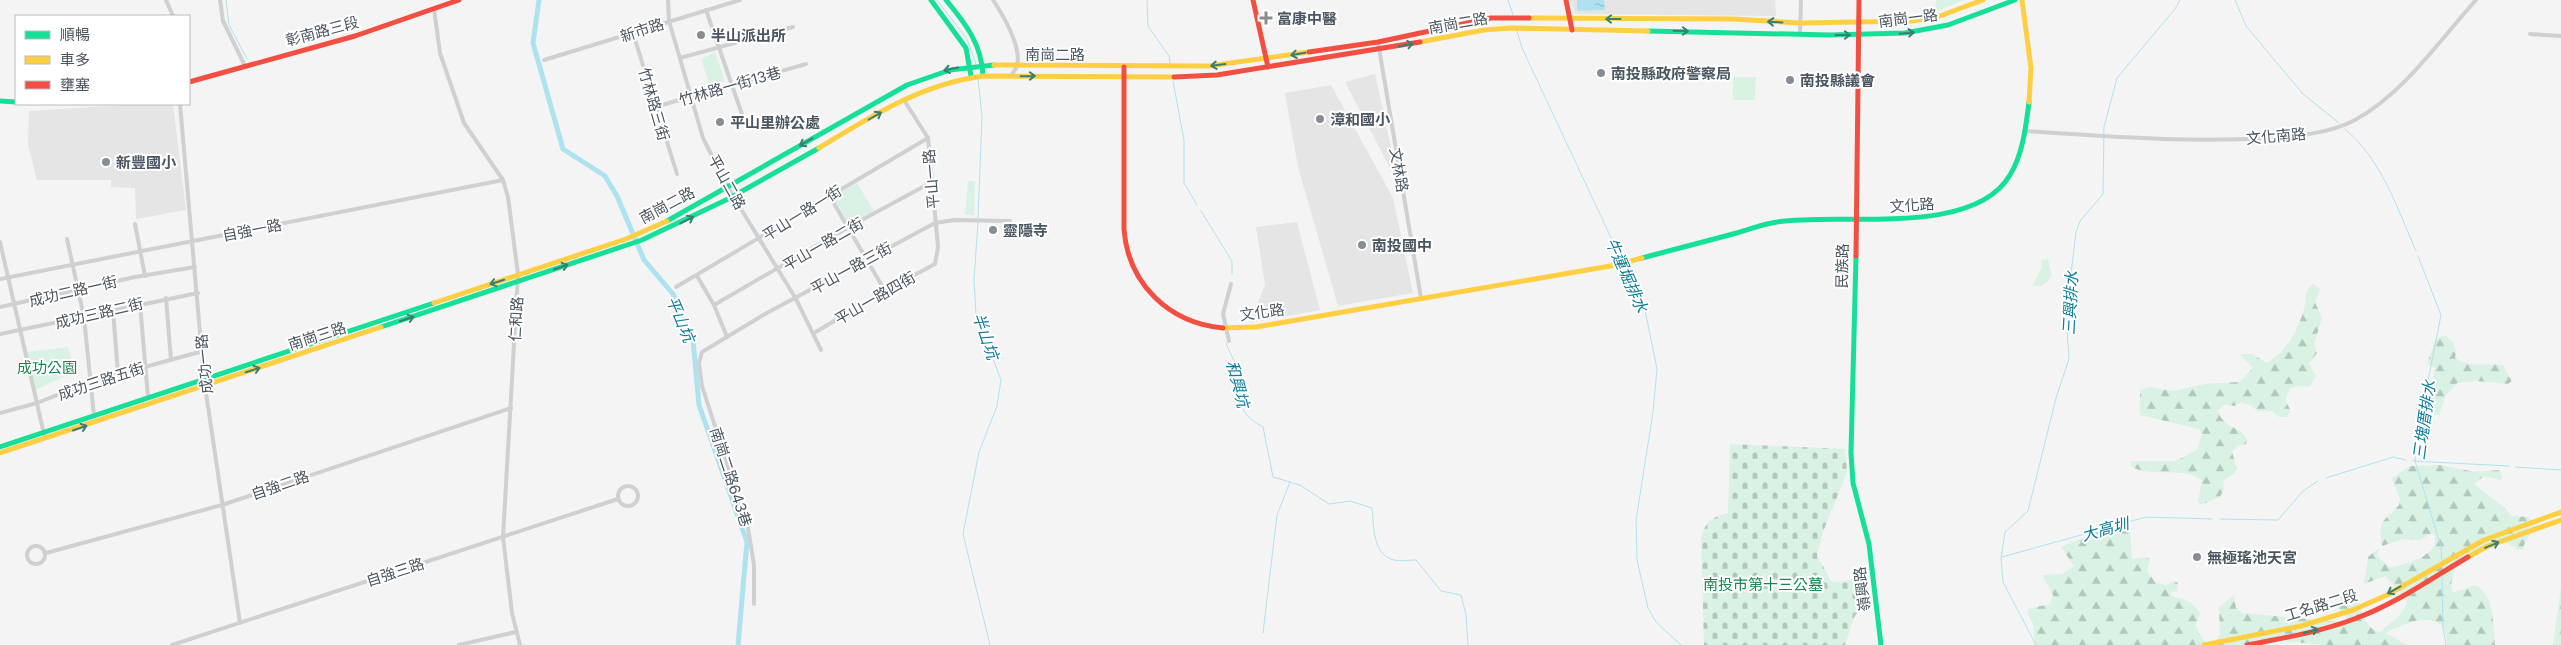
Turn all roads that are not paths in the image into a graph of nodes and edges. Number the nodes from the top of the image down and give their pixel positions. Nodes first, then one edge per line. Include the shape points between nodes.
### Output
1 (166, 0) edge
2 (220, 0) edge
3 (459, 0) edge
4 (668, 0) edge
5 (740, 0) edge
6 (931, 0) edge
7 (946, 0) edge
8 (992, 0) edge
9 (1253, 0) edge
10 (1566, 0) edge
11 (1801, 0) edge
12 (1859, 0) edge
13 (1983, 0) edge
14 (2015, 0) edge
15 (2022, 0) edge
16 (2476, 0) edge
17 (434, 9) junction
18 (706, 10) junction
19 (173, 15) edge
20 (1571, 19) junction
21 (669, 21) junction
22 (1859, 22) junction
23 (1800, 23) junction
24 (793, 27) dead end
25 (1572, 30) junction
26 (633, 33) junction
27 (1800, 34) junction
28 (2530, 34) dead end
29 (1859, 35) junction
30 (2561, 36) edge
31 (1378, 42) junction
32 (719, 47) junction
33 (1380, 50) junction
34 (680, 58) junction
35 (1266, 59) junction
36 (544, 60) dead end
37 (806, 64) dead end
38 (983, 65) junction
39 (245, 66) junction
40 (970, 66) junction
41 (1017, 66) junction
42 (1124, 67) junction
43 (1268, 67) junction
44 (971, 76) junction
45 (982, 76) junction
46 (1011, 76) junction
47 (1124, 77) junction
48 (190, 82) edge
49 (732, 86) junction
50 (691, 97) junction
51 (904, 100) junction
52 (0, 102) edge
53 (15, 102) edge
54 (180, 105) edge
55 (655, 107) junction
56 (746, 126) dead end
57 (2024, 131) junction
58 (928, 138) junction
59 (677, 174) dead end
60 (503, 180) junction
61 (932, 182) junction
62 (727, 186) junction
63 (829, 195) junction
64 (734, 196) junction
65 (1855, 219) junction
66 (1010, 220) dead end
67 (935, 223) junction
68 (135, 224) dead end
69 (847, 228) junction
70 (638, 234) joint
71 (67, 239) dead end
72 (760, 239) junction
73 (642, 240) joint
74 (193, 241) junction
75 (0, 242) edge
76 (627, 242) junction
77 (602, 246) junction
78 (139, 250) junction
79 (604, 252) junction
80 (865, 260) junction
81 (935, 264) joint
82 (73, 265) junction
83 (195, 268) junction
84 (778, 270) junction
85 (518, 274) junction
86 (145, 276) junction
87 (696, 276) junction
88 (8, 277) junction
89 (0, 279) edge
90 (518, 282) junction
91 (1231, 284) dead end
92 (676, 287) dead end
93 (79, 290) junction
94 (885, 291) junction
95 (198, 293) junction
96 (166, 298) junction
97 (1421, 298) junction
98 (796, 299) junction
99 (14, 304) junction
100 (140, 304) junction
101 (714, 305) junction
102 (0, 307) edge
103 (113, 310) junction
104 (84, 317) junction
105 (1226, 328) junction
106 (20, 330) junction
107 (814, 333) junction
108 (0, 334) edge
109 (727, 337) junction
110 (1229, 340) dead end
111 (821, 350) dead end
112 (203, 351) junction
113 (702, 352) joint
114 (171, 360) junction
115 (146, 367) junction
116 (118, 374) junction
117 (204, 379) junction
118 (90, 382) junction
119 (206, 386) junction
120 (148, 397) junction
121 (37, 403) junction
122 (511, 408) junction
123 (0, 413) edge
124 (94, 416) junction
125 (44, 437) junction
126 (0, 447) edge
127 (0, 453) edge
128 (618, 499) junction
129 (222, 505) junction
130 (2561, 512) edge
131 (2561, 520) edge
132 (1865, 530) joint
133 (503, 537) junction
134 (46, 553) junction
135 (754, 604) dead end
136 (240, 623) junction
137 (516, 632) junction
138 (172, 645) edge
139 (459, 645) edge
140 (520, 645) edge
141 (1881, 645) edge
142 (2204, 645) edge
143 (2246, 645) edge

1 - 19 street
2 - 39 street via 223,21
3 - 17 main road, 彰南路三段
4 - 21 street, 平山二路
5 - 18 street, 新市路
6 - 40 main road via 966,48
7 - 38 main road via 979,46
8 - 41 street via 1008,24 1014,40
9 - 35 main road
10 - 20 main road
11 - 23 street
12 - 22 main road, 民族路
13 - 22 main road, 南崗一路 via 1937,17
29 -> 14 main road, 南崗一路 via 1930,30
15 - 57 main road, 文化路 via 2031,68
16 - 57 street, 文化南路 via 2405,82 2356,120 2340,127 2226,141
17 - 39 main road, 彰南路三段 via 355,36
17 - 60 street, 仁和路 via 440,53 464,124
18 - 21 street, 新市路
18 - 32 street
23 -> 20 main road via 1733,19
20 - 25 main road
20 - 31 main road, 南崗二路 via 1477,20
21 - 26 street, 新市路
21 - 34 street, 平山二路
22 - 23 main road
22 - 29 main road, 民族路
23 - 27 street
24 - 32 street
25 -> 27 main road
33 -> 25 main road, 南崗二路 via 1484,30
26 - 36 street, 新市路
26 - 55 street, 竹林路三街
27 -> 29 main road
28 - 30 street
29 - 65 main road, 民族路
31 - 33 street, 文林路
31 -> 35 main road, 南崗二路
32 - 34 street
32 - 49 street
33 - 43 main road, 南崗二路
33 - 97 street, 文林路
34 - 50 street, 平山二路
35 -> 42 main road, 南崗二路 via 1209,66
35 - 43 main road
37 - 49 street, 竹林路一街13巷
38 - 40 main road, 南崗二路
38 - 41 main road, 南崗二路
38 - 45 main road
39 - 48 main road, 彰南路三段
40 - 44 main road
40 -> 62 main road, 南崗二路 via 937,72 904,86
41 - 42 main road, 南崗二路
41 - 46 street
42 - 47 main road, 文化路
43 - 47 main road, 南崗二路 via 1217,76
44 - 45 main road, 南崗二路
44 - 51 main road, 南崗二路 via 939,84
45 - 46 main road, 南崗二路
46 -> 47 main road, 南崗二路
47 - 105 main road, 文化路 via 1123,188 1126,247 1131,264 1144,286 1172,314 1203,326
49 - 50 street, 竹林路一街13巷
49 - 56 street
50 - 55 street, 竹林路一街13巷
50 - 62 street, 平山二路 via 703,138
51 - 58 street, 平山一路
64 -> 51 main road, 南崗二路
52 - 53 main road
54 - 74 street, 成功一路
55 - 59 street, 竹林路三街
57 - 65 main road, 文化路 via 2017,164 2009,178 1976,202 1934,217
58 - 61 street, 平山一路
58 - 63 street, 平山一路一街
60 - 74 street, 自強一路
60 - 85 street, 仁和路
61 - 67 street, 平山一路
61 - 69 street, 平山一路二街
62 - 64 street, 平山二路
62 - 70 main road, 南崗二路 via 674,218
63 - 69 street
63 - 72 street, 平山一路一街
64 - 72 street, 平山二路
73 -> 64 main road, 南崗二路
65 - 97 main road, 文化路 via 1776,222 1616,265
65 - 132 main road, 民族路 via 1851,453 1853,483
66 - 67 street, 平山一路三街 via 961,219
67 - 80 street, 平山一路三街
67 - 81 street, 平山一路 via 938,247
68 - 78 street
69 - 80 street
69 - 84 street, 平山一路二街
70 - 76 main road, 南崗三路
71 - 82 street
72 - 84 street, 平山二路
72 - 87 street, 平山一路一街
73 - 76 main road, 南崗三路
74 - 78 street, 自強一路
74 - 83 street, 成功一路
75 - 88 street
76 - 77 main road, 南崗三路
76 - 79 main road, 南崗三路
77 - 79 main road
77 - 85 main road, 南崗三路
78 - 82 street, 自強一路
78 - 86 street
90 -> 79 main road, 南崗三路
80 - 94 street
80 - 98 street, 平山一路三街
81 - 94 street, 平山一路四街
82 - 88 street, 自強一路
82 - 93 street
83 - 86 street, 成功二路一街
83 - 95 street, 成功一路
84 - 98 street, 平山二路
84 - 101 street, 平山一路二街
85 - 90 street, 仁和路
85 -> 117 main road, 南崗三路
86 - 93 street, 成功二路一街
87 - 92 street, 平山一路一街
87 - 101 street
88 - 89 street, 自強一路
88 - 99 street
119 -> 90 main road, 南崗三路
90 - 122 street, 仁和路
91 - 105 street via 1223,314
93 - 99 street, 成功二路一街
93 - 104 street
94 - 107 street, 平山一路四街
95 - 96 street, 成功三路二街
95 - 112 street, 成功一路
96 - 100 street, 成功三路二街
96 - 114 street
97 - 105 main road, 文化路 via 1256,327
98 - 107 street, 平山二路
98 - 109 street, 平山一路三街
99 - 102 street, 成功二路一街
99 - 106 street
100 - 103 street, 成功三路二街
100 - 115 street
101 - 109 street
103 - 104 street, 成功三路二街
103 - 116 street
104 - 106 street, 成功三路二街
104 - 118 street
105 - 110 street
106 - 108 street, 成功三路二街
106 - 121 street
107 - 111 street, 平山二路
109 - 113 street, 平山一路三街
112 - 114 street, 成功三路五街
112 - 117 street, 成功一路
113 - 135 street, 南崗二路643巷 via 702,386 748,528 754,565
114 - 115 street, 成功三路五街
115 - 116 street, 成功三路五街
115 - 120 street
116 - 118 street, 成功三路五街
117 - 119 street, 成功一路
117 - 120 main road, 南崗三路
118 - 121 street, 成功三路五街
118 - 124 street
125 -> 119 main road, 南崗三路
119 - 129 street, 成功一路
120 - 124 main road, 南崗三路
121 - 123 street, 成功三路五街
121 - 125 street
122 - 129 street, 自強二路
122 - 133 street, 仁和路
124 - 125 main road, 南崗三路
125 - 126 main road, 南崗三路
125 - 127 main road, 南崗三路
128 - 128 street via 624,505 633,504 637,493 631,487 622,488
128 - 133 street, 自強三路
129 - 134 street, 自強二路
129 - 136 street, 成功一路
130 -> 142 main road, 工名路二段 via 2484,540 2353,610 2301,626
143 -> 131 main road, 工名路二段 via 2355,620 2488,546
132 - 141 main road, 嶺興路
133 - 136 street, 自強三路
133 - 137 street, 仁和路
134 - 134 street via 40,546 34,546 28,550 27,556 36,564 44,560
136 - 138 street, 自強三路
137 - 139 street
137 - 140 street, 仁和路

